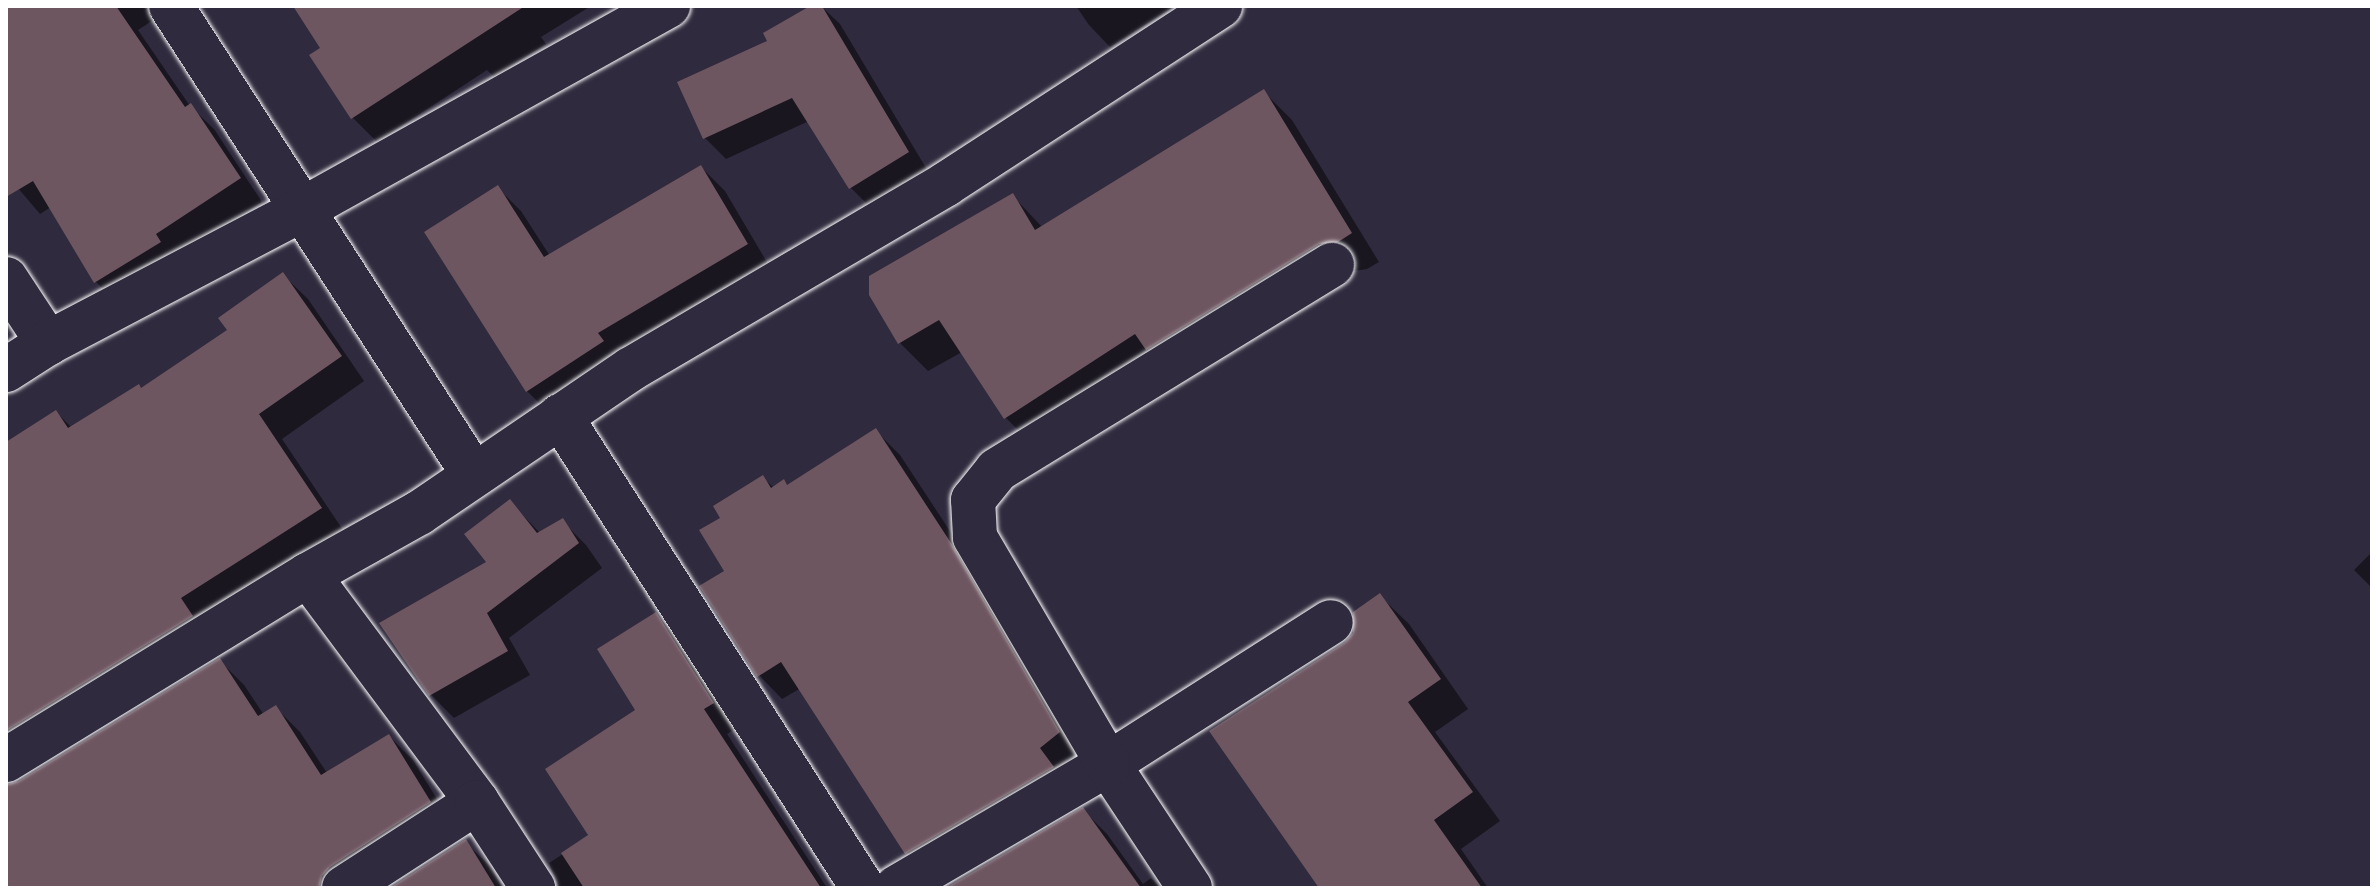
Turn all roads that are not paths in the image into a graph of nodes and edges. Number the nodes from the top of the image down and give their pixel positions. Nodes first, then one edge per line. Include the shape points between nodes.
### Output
1 (171, 6) edge
2 (668, 6) edge
3 (1220, 6) edge
4 (303, 209) junction
5 (1332, 265) dead end
6 (6, 279) edge
7 (48, 343) junction
8 (6, 370) edge
9 (560, 416) junction
10 (474, 475) junction
11 (308, 575) junction
12 (1331, 622) dead end
13 (6, 760) edge
14 (1108, 764) junction
15 (477, 802) junction
16 (344, 888) edge
17 (533, 888) edge
18 (863, 888) edge
19 (896, 888) edge
20 (1190, 888) edge

1 - 4 street
2 - 4 street
3 - 9 street via 946,184
4 - 7 street
4 - 10 street
5 - 14 street via 997,470 973,500 975,537
6 - 7 street
7 - 8 street
9 - 10 street
9 - 18 street
10 - 11 street via 419,513
11 - 13 street
11 - 15 street
12 - 14 street
14 - 19 street
14 - 20 street
15 - 16 street
15 - 17 street

